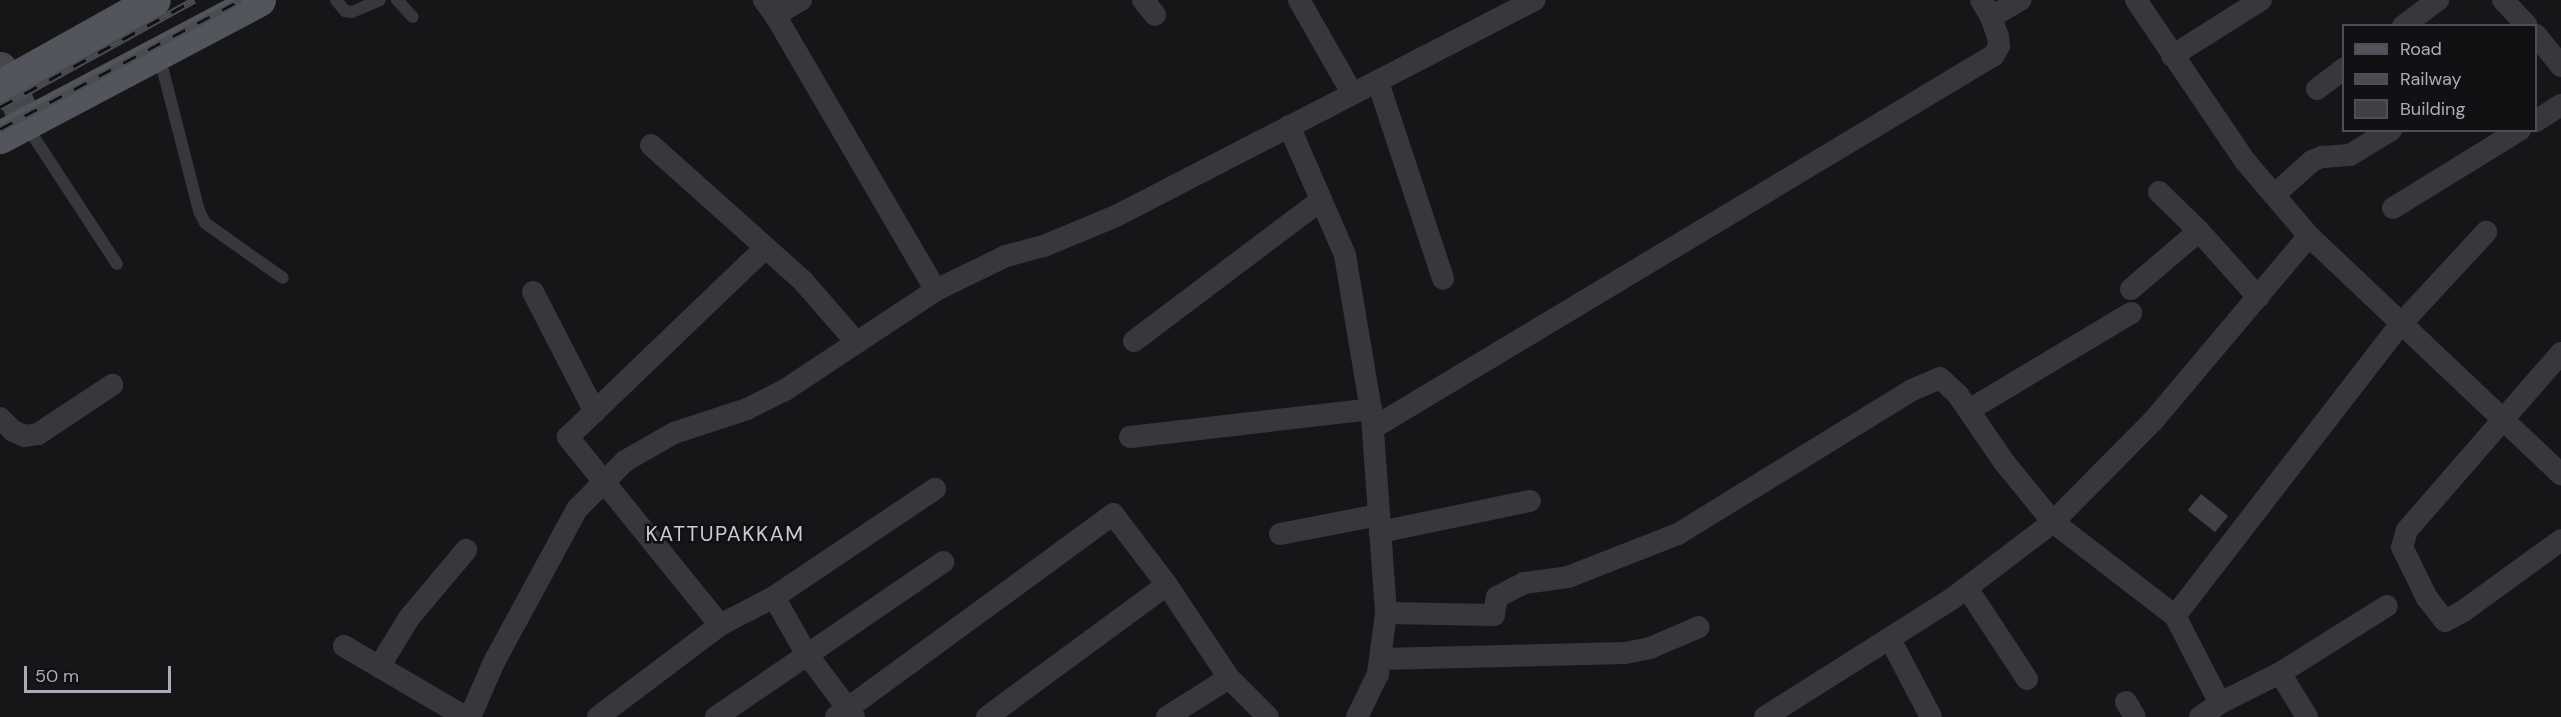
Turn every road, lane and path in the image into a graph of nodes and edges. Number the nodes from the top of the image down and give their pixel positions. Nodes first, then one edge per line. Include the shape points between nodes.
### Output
1 (154, 0) edge
2 (259, 0) edge
3 (336, 0) edge
4 (380, 0) edge
5 (398, 0) edge
6 (801, 0) edge
7 (1299, 0) edge
8 (1535, 0) edge
9 (2020, 0) edge
10 (2136, 0) edge
11 (2261, 0) edge
12 (2438, 0) edge
13 (2503, 0) edge
14 (769, 7) edge
15 (1986, 8) edge
16 (413, 17) dead end
17 (2406, 24) edge
18 (2525, 24) edge
19 (2537, 38) edge
20 (158, 54) junction
21 (2172, 56) junction
22 (2561, 66) edge
23 (2342, 70) edge
24 (3, 78) edge
25 (1378, 82) junction
26 (2317, 89) dead end
27 (1352, 93) junction
28 (2561, 105) edge
29 (2537, 120) edge
30 (1289, 126) junction
31 (13, 131) edge
32 (2388, 132) edge
33 (2517, 132) edge
34 (651, 145) dead end
35 (2158, 192) dead end
36 (2274, 195) junction
37 (1321, 200) junction
38 (2393, 208) dead end
39 (2199, 231) junction
40 (2486, 232) dead end
41 (2309, 236) junction
42 (766, 247) junction
43 (117, 264) dead end
44 (283, 278) dead end
45 (1443, 279) dead end
46 (2131, 289) dead end
47 (936, 290) junction
48 (533, 292) dead end
49 (2258, 297) junction
50 (2130, 314) dead end
51 (2400, 325) junction
52 (1134, 341) dead end
53 (856, 342) junction
54 (2561, 353) edge
55 (112, 385) dead end
56 (1969, 410) junction
57 (595, 412) junction
58 (0, 418) edge
59 (1372, 418) junction
60 (2503, 422) junction
61 (1130, 437) dead end
62 (2561, 474) edge
63 (604, 479) junction
64 (935, 489) dead end
65 (1530, 501) dead end
66 (2053, 522) junction
67 (1380, 524) junction
68 (1280, 534) dead end
69 (2561, 540) edge
70 (466, 550) dead end
71 (943, 562) dead end
72 (1167, 585) junction
73 (1967, 588) junction
74 (774, 597) junction
75 (2387, 606) dead end
76 (1386, 613) junction
77 (2175, 616) junction
78 (720, 625) junction
79 (1699, 627) dead end
80 (1890, 639) junction
81 (344, 646) dead end
82 (806, 653) junction
83 (1380, 659) junction
84 (379, 667) junction
85 (2280, 673) junction
86 (1229, 678) junction
87 (2027, 680) dead end
88 (2220, 703) junction
89 (846, 714) edge
90 (465, 717) edge
91 (470, 717) edge
92 (598, 717) edge
93 (716, 717) edge
94 (987, 717) edge
95 (1167, 717) edge
96 (1268, 717) edge
97 (1357, 717) edge
98 (1765, 717) edge
99 (1931, 717) edge
100 (2200, 717) edge
101 (2307, 717) edge

1 - 24 main road
2 - 20 main road
3 - 4 lane via 345,12
5 - 16 lane
6 - 14 street
7 - 27 street
8 - 25 street
9 - 15 street
10 - 21 street
11 - 21 street
12 - 17 street
13 - 18 street
14 - 47 street
15 - 59 street via 1998,37 1994,55
19 - 22 street
20 - 31 main road
20 - 44 lane via 205,223
21 - 36 street
23 - 26 street
24 - 31 street
25 - 27 street
25 - 45 street
27 - 30 street
28 - 29 street
30 - 37 street
30 - 47 street via 1116,216 1044,246 1006,256
31 - 43 lane
32 - 36 street via 2350,155 2312,161
33 - 38 street
34 - 42 street
35 - 39 street
36 - 41 street
37 - 52 street
37 - 59 street via 1345,255
39 - 46 street
39 - 49 street
40 - 51 street
41 - 49 street
41 - 51 street
42 - 53 street via 822,300
42 - 57 street
47 - 53 street
48 - 57 street
49 - 66 street via 2153,421
50 - 56 street
51 - 60 street
51 - 77 street
53 - 63 street via 785,390 747,409 674,433 625,460
54 - 60 street
55 - 58 street via 38,434 25,436 13,431
56 - 66 street via 2004,462
56 - 76 street via 1940,378 1912,390 1678,534 1568,577 1524,583 1497,597 1494,615
57 - 63 street via 568,437
59 - 61 street
59 - 67 street
60 - 62 street
60 - 69 street via 2407,530 2403,547 2427,598 2445,621
63 - 78 street
63 - 91 street via 577,509 538,578
64 - 74 street
65 - 67 street
66 - 73 street
66 - 77 street
67 - 68 street
67 - 76 street
70 - 84 street via 409,618
71 - 82 street
72 - 86 street
72 - 89 street via 1113,514
72 - 94 street
73 - 80 street
73 - 87 street
74 - 78 street
74 - 82 street
75 - 85 street
76 - 83 street
77 - 88 street
78 - 92 street
79 - 83 street via 1650,648 1625,653
80 - 98 street
80 - 99 street
81 - 84 street
82 - 89 street
82 - 93 street
83 - 97 street via 1378,674
84 - 90 street
85 - 88 street
85 - 101 street
86 - 95 street
86 - 96 street
88 - 100 street

